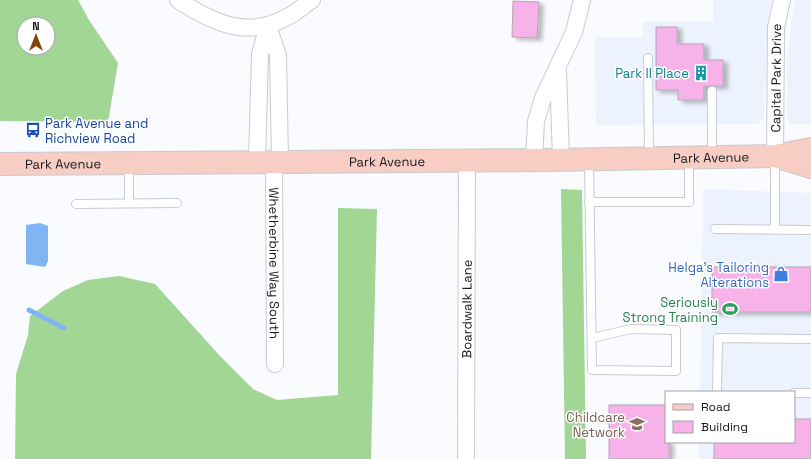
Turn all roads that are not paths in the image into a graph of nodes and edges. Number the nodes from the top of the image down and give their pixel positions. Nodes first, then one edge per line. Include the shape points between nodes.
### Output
1 (178, 0) edge
2 (312, 0) edge
3 (582, 0) edge
4 (782, 0) edge
5 (268, 26) junction
6 (648, 58) dead end
7 (558, 67) junction
8 (712, 91) dead end
9 (811, 149) edge
10 (775, 156) junction
11 (689, 157) junction
12 (712, 157) junction
13 (649, 158) junction
14 (561, 159) junction
15 (589, 159) junction
16 (467, 160) junction
17 (534, 160) junction
18 (270, 161) junction
19 (128, 162) junction
20 (0, 164) edge
21 (811, 167) edge
22 (589, 202) junction
23 (129, 203) junction
24 (177, 203) dead end
25 (76, 204) dead end
26 (715, 229) dead end
27 (775, 229) junction
28 (811, 230) edge
29 (592, 338) junction
30 (811, 339) edge
31 (275, 364) dead end
32 (717, 391) edge
33 (795, 393) edge
34 (811, 393) edge
35 (466, 459) edge

1 - 5 street via 197,13 233,27
2 - 5 street via 290,16
3 - 7 street via 574,32
4 - 10 street, Capital Park Drive via 776,27
5 - 18 street via 260,54
5 - 18 street via 278,55
6 - 13 lane
7 - 14 street
7 - 17 street via 543,98 536,121
8 - 12 lane
9 - 10 main road, Park Avenue
10 - 12 main road, Park Avenue
10 - 21 main road, Park Avenue
10 - 27 lane
11 - 12 main road, Park Avenue
11 - 13 main road, Park Avenue
11 - 22 lane via 689,202
13 - 15 main road, Park Avenue
14 - 15 main road, Park Avenue
14 - 17 main road, Park Avenue
15 - 22 lane
16 - 17 main road, Park Avenue
16 - 18 main road, Park Avenue
16 - 35 street, Boardwalk Lane
18 - 19 main road, Park Avenue
18 - 31 street, Whetherbine Way South
19 - 20 main road, Park Avenue
19 - 23 lane
22 - 29 lane
23 - 24 lane
23 - 25 lane
26 - 27 lane
27 - 28 lane
29 - 29 lane via 631,329 676,330 676,371 592,370
30 - 32 lane via 718,338
33 - 34 lane

